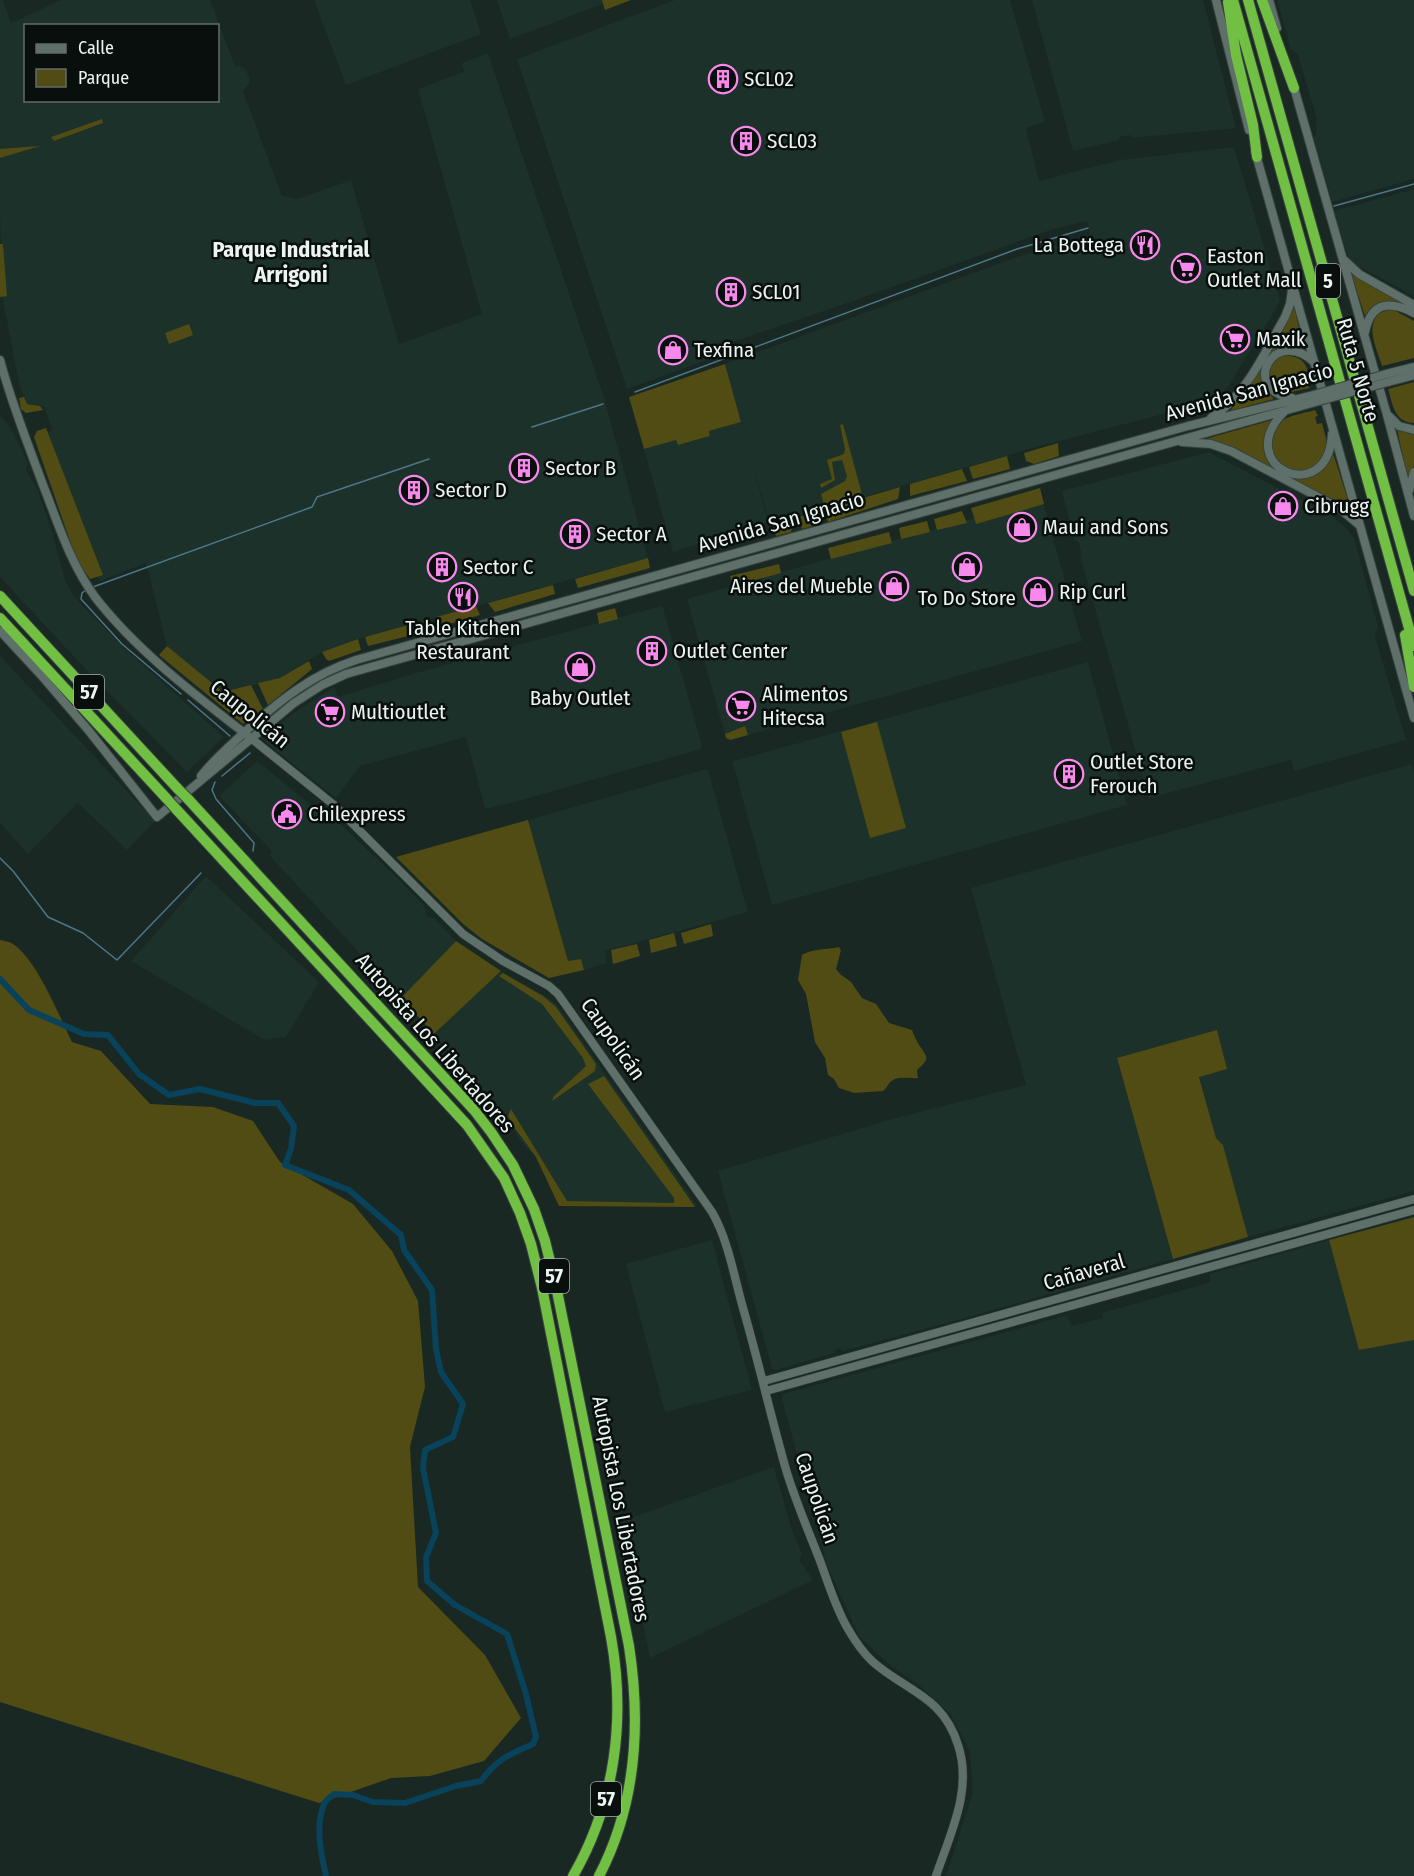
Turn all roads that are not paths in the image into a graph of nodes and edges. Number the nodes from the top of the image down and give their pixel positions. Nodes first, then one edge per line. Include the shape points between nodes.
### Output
1 (1216, 0) edge
2 (1228, 0) edge
3 (1233, 0) edge
4 (1248, 0) edge
5 (1262, 0) edge
6 (1269, 0) edge
7 (1294, 88) junction
8 (1257, 157) junction
9 (1341, 255) junction
10 (1292, 285) junction
11 (1414, 305) edge
12 (1414, 313) edge
13 (1365, 335) junction
14 (0, 360) edge
15 (1314, 363) junction
16 (1414, 367) edge
17 (1413, 376) edge
18 (1387, 378) junction
19 (1298, 399) junction
20 (1311, 400) junction
21 (1285, 411) junction
22 (1387, 414) junction
23 (1205, 422) junction
24 (1331, 425) junction
25 (1188, 426) junction
26 (1414, 430) edge
27 (1190, 437) junction
28 (1175, 441) junction
29 (1414, 472) edge
30 (1004, 478) junction
31 (1006, 488) junction
32 (1409, 495) junction
33 (1414, 516) edge
34 (1360, 527) junction
35 (792, 538) junction
36 (794, 548) junction
37 (1406, 562) junction
38 (1395, 579) junction
39 (1414, 582) edge
40 (609, 588) junction
41 (1414, 591) edge
42 (0, 596) edge
43 (611, 599) junction
44 (0, 618) edge
45 (0, 631) edge
46 (419, 642) junction
47 (1414, 646) edge
48 (387, 650) junction
49 (422, 652) junction
50 (390, 661) junction
51 (1414, 687) edge
52 (263, 716) junction
53 (1414, 718) edge
54 (270, 723) junction
55 (244, 733) junction
56 (252, 739) junction
57 (195, 784) junction
58 (1414, 1199) edge
59 (1414, 1210) edge
60 (764, 1381) junction
61 (766, 1391) junction
62 (573, 1876) edge
63 (599, 1876) edge
64 (936, 1876) edge

1 - 8 main road
2 - 8 highway
3 - 38 highway, Ruta 5 Norte / 5
4 - 37 highway, Ruta 5 Norte / 5
5 - 7 highway
6 - 7 main road
7 - 9 main road
8 - 10 main road
9 - 11 main road via 1359,274
9 - 13 main road
10 - 15 main road
10 - 23 main road via 1285,317 1241,391 1225,409
12 - 13 main road via 1398,306 1380,307 1372,314
13 - 22 main road
14 - 55 main road, Caupolicán via 69,551 88,587 147,654
15 - 19 main road via 1289,351 1276,354 1267,365 1265,376 1270,390
15 - 24 main road
16 - 18 main road, Avenida San Ignacio
17 - 18 main road, Avenida San Ignacio
18 - 20 main road, Avenida San Ignacio, bridge
19 - 20 main road, Avenida San Ignacio
19 - 23 main road, Avenida San Ignacio
20 - 21 main road, Avenida San Ignacio
21 - 24 main road via 1270,431 1268,448 1275,464 1290,473 1307,474 1322,466 1330,449
21 - 27 main road, Avenida San Ignacio
22 - 26 main road via 1399,426
22 - 32 main road
23 - 25 main road, Avenida San Ignacio
24 - 34 main road
25 - 27 main road via 1192,431
25 - 30 main road, Avenida San Ignacio
27 - 28 main road, Avenida San Ignacio
28 - 31 main road, Avenida San Ignacio
28 - 34 main road via 1204,443 1231,451 1339,508
29 - 32 main road
30 - 31 main road
30 - 35 main road, Avenida San Ignacio
31 - 36 main road, Avenida San Ignacio
32 - 33 main road
34 - 53 main road
35 - 36 main road
35 - 40 main road, Avenida San Ignacio
36 - 43 main road, Avenida San Ignacio
37 - 39 highway
37 - 41 highway, Ruta 5 Norte / 5
38 - 47 highway, Ruta 5 Norte / 5
38 - 51 highway
40 - 43 main road
40 - 46 main road, Avenida San Ignacio
42 - 63 highway, Autopista Los Libertadores / 57, bridge via 474,1110 520,1179 554,1271 634,1685 635,1732 628,1793
43 - 49 main road, Avenida San Ignacio
44 - 62 highway, Autopista Los Libertadores / 57, bridge via 467,1125 504,1178 526,1228 539,1274 612,1637 618,1685 618,1731 610,1783 592,1839
45 - 57 main road, Avenida San Ignacio via 89,731 157,816
46 - 48 main road, Avenida San Ignacio
46 - 49 main road
48 - 50 main road
48 - 52 main road, Avenida San Ignacio via 322,673
49 - 50 main road, Avenida San Ignacio
50 - 54 main road, Avenida San Ignacio via 329,682
52 - 54 main road
52 - 55 main road, Avenida San Ignacio
54 - 56 main road, Avenida San Ignacio
55 - 56 main road, Caupolicán
55 - 57 main road, Avenida San Ignacio
56 - 57 main road, Avenida San Ignacio
56 - 60 street, Caupolicán via 334,805 463,934 549,986 562,998 715,1216
58 - 60 street, Cañaveral
59 - 61 street, Cañaveral
60 - 61 street, Caupolicán
61 - 64 street, Caupolicán via 790,1482 847,1628 873,1662 936,1707 958,1743 963,1791

